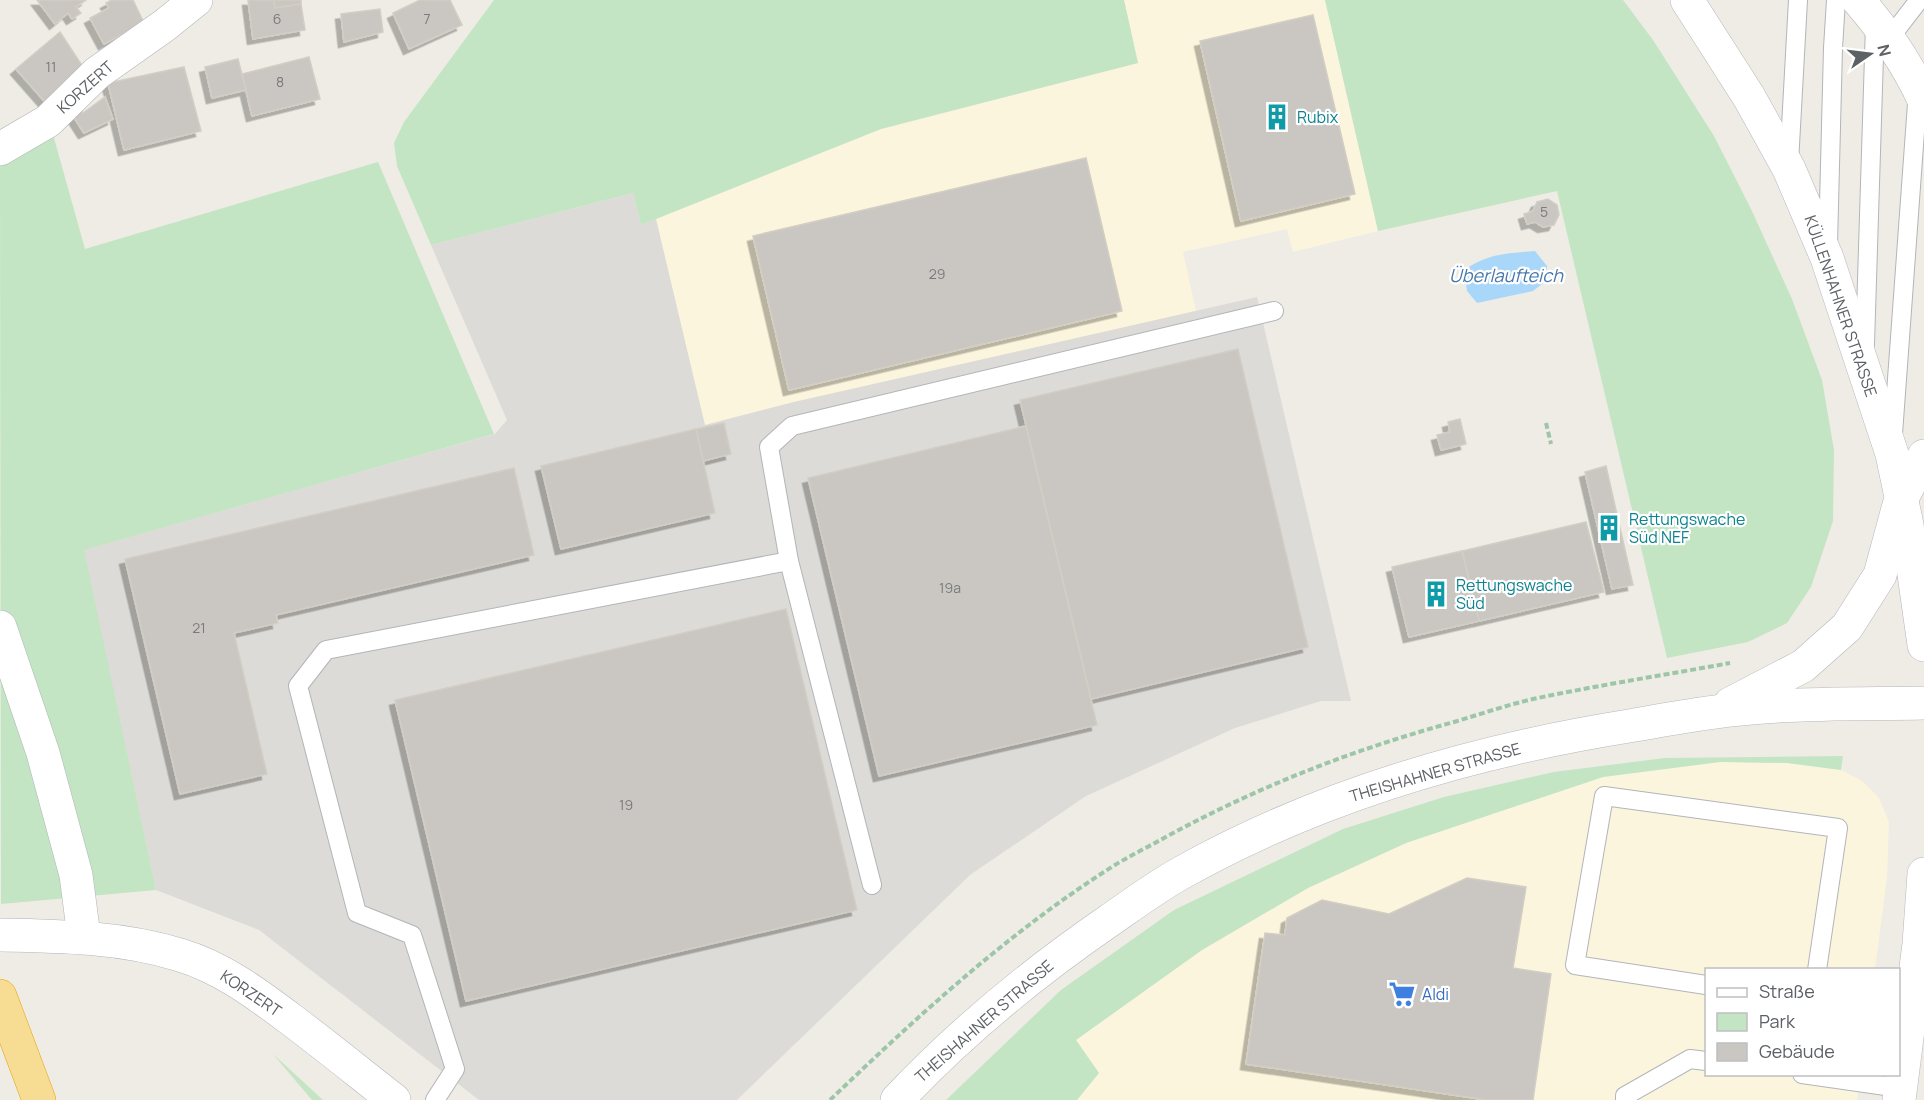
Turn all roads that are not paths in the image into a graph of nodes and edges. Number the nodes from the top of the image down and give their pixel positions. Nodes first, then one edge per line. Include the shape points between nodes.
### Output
1 (196, 0) edge
2 (1687, 0) edge
3 (1798, 0) edge
4 (1836, 0) edge
5 (1919, 0) edge
6 (1874, 19) edge
7 (1921, 94) edge
8 (0, 149) edge
9 (1789, 169) junction
10 (1827, 258) junction
11 (1274, 311) dead end
12 (1864, 367) junction
13 (1892, 454) junction
14 (1924, 456) edge
15 (1902, 498) junction
16 (789, 561) junction
17 (0, 627) edge
18 (1924, 645) edge
19 (1924, 703) edge
20 (1712, 712) junction
21 (1924, 874) edge
22 (872, 885) dead end
23 (0, 935) edge
24 (84, 937) junction
25 (1817, 968) edge
26 (1705, 985) edge
27 (0, 996) edge
28 (1904, 1016) edge
29 (1705, 1061) edge
30 (1812, 1076) edge
31 (1900, 1094) edge
32 (39, 1100) edge
33 (394, 1100) edge
34 (435, 1100) edge
35 (897, 1100) edge
36 (1625, 1100) edge

1 - 8 street, KORZERT via 97,73 48,121
2 - 9 street, KÜLLENHAHNER STRASSE
3 - 9 lane
4 - 10 lane
5 - 6 lane
6 - 7 street
6 - 12 lane
7 - 13 lane
9 - 10 street, KÜLLENHAHNER STRASSE
10 - 12 street, KÜLLENHAHNER STRASSE
11 - 16 lane via 792,426 769,447
12 - 13 street, KÜLLENHAHNER STRASSE
13 - 15 street, KÜLLENHAHNER STRASSE
14 - 15 street
15 - 18 street, KÜLLENHAHNER STRASSE
15 - 20 street via 1880,575 1846,627 1803,666
16 - 22 lane
16 - 34 lane via 326,650 298,686 357,913 412,935 454,1069
17 - 24 street via 43,753 76,875
19 - 20 street, THEISHAHNER STRASSE
20 - 35 street, THEISHAHNER STRASSE via 1547,740 1460,762 1342,798 1246,840 1180,873 1072,946 962,1036
21 - 28 street via 1919,944
23 - 24 street, KORZERT
24 - 33 street, KORZERT via 154,947 212,967 274,1007
25 - 26 lane via 1838,828 1604,796 1575,965
27 - 32 highway
28 - 31 street
29 - 36 lane via 1690,1059 1625,1096
30 - 31 lane

